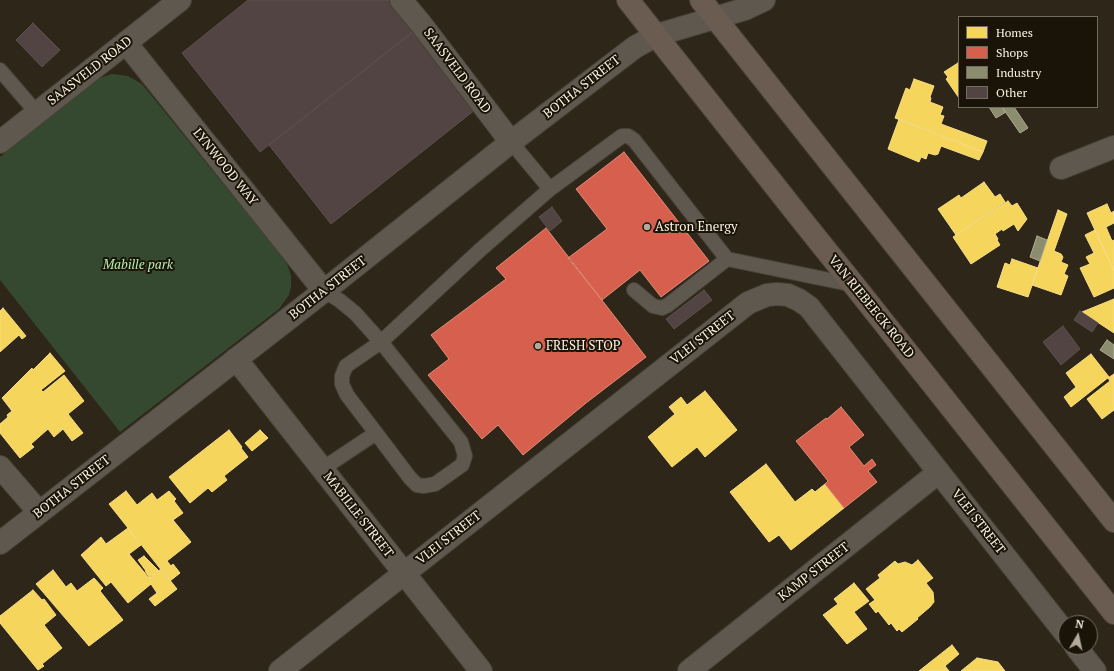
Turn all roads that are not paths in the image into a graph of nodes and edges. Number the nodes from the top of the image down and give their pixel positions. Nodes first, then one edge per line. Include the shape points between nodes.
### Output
1 (180, 0) edge
2 (401, 0) edge
3 (628, 0) edge
4 (701, 0) edge
5 (764, 0) edge
6 (714, 17) junction
7 (657, 35) junction
8 (126, 43) junction
9 (0, 70) edge
10 (37, 113) junction
11 (0, 142) edge
12 (511, 142) junction
13 (1114, 147) edge
14 (1062, 168) dead end
15 (550, 189) junction
16 (727, 259) junction
17 (854, 285) junction
18 (634, 290) dead end
19 (324, 291) junction
20 (381, 342) junction
21 (236, 359) junction
22 (376, 433) junction
23 (0, 467) edge
24 (322, 469) junction
25 (939, 472) junction
26 (38, 512) junction
27 (1114, 521) edge
28 (0, 543) edge
29 (404, 573) junction
30 (1114, 613) edge
31 (1058, 624) edge
32 (1082, 655) edge
33 (280, 671) edge
34 (481, 671) edge
35 (689, 671) edge
36 (1095, 671) edge

1 - 8 street, SAASVELD ROAD
2 - 12 street, SAASVELD ROAD
3 - 7 main road, VAN RIEBEECK ROAD
4 - 6 main road
5 - 6 street, BOTHA STREET via 745,9
6 - 7 street, BOTHA STREET
6 - 27 main road
7 - 12 street, BOTHA STREET via 635,47
7 - 17 main road, VAN RIEBEECK ROAD
8 - 10 street, SAASVELD ROAD
8 - 19 street, LYNWOOD WAY
9 - 10 lane
10 - 11 street, SAASVELD ROAD
12 - 15 lane
12 - 19 street, BOTHA STREET
13 - 14 street
15 - 16 lane via 622,136 628,136 634,140
15 - 20 lane
16 - 17 lane
16 - 18 lane via 662,308 653,306
17 - 30 main road, VAN RIEBEECK ROAD
19 - 20 lane via 355,313
19 - 21 street, BOTHA STREET
20 - 22 lane via 346,366 342,376 342,384 347,395
20 - 22 lane via 461,442 465,456 462,465 435,484 417,485
21 - 24 street, MABILLE STREET
21 - 26 street, BOTHA STREET
22 - 24 lane
23 - 26 street
24 - 29 street, MABILLE STREET
25 - 29 street, VLEI STREET via 809,307 788,296 767,295 748,302
25 - 31 street, VLEI STREET
25 - 35 street, KAMP STREET
26 - 28 street, BOTHA STREET
29 - 33 street, VLEI STREET
29 - 34 street, MABILLE STREET
32 - 36 street

